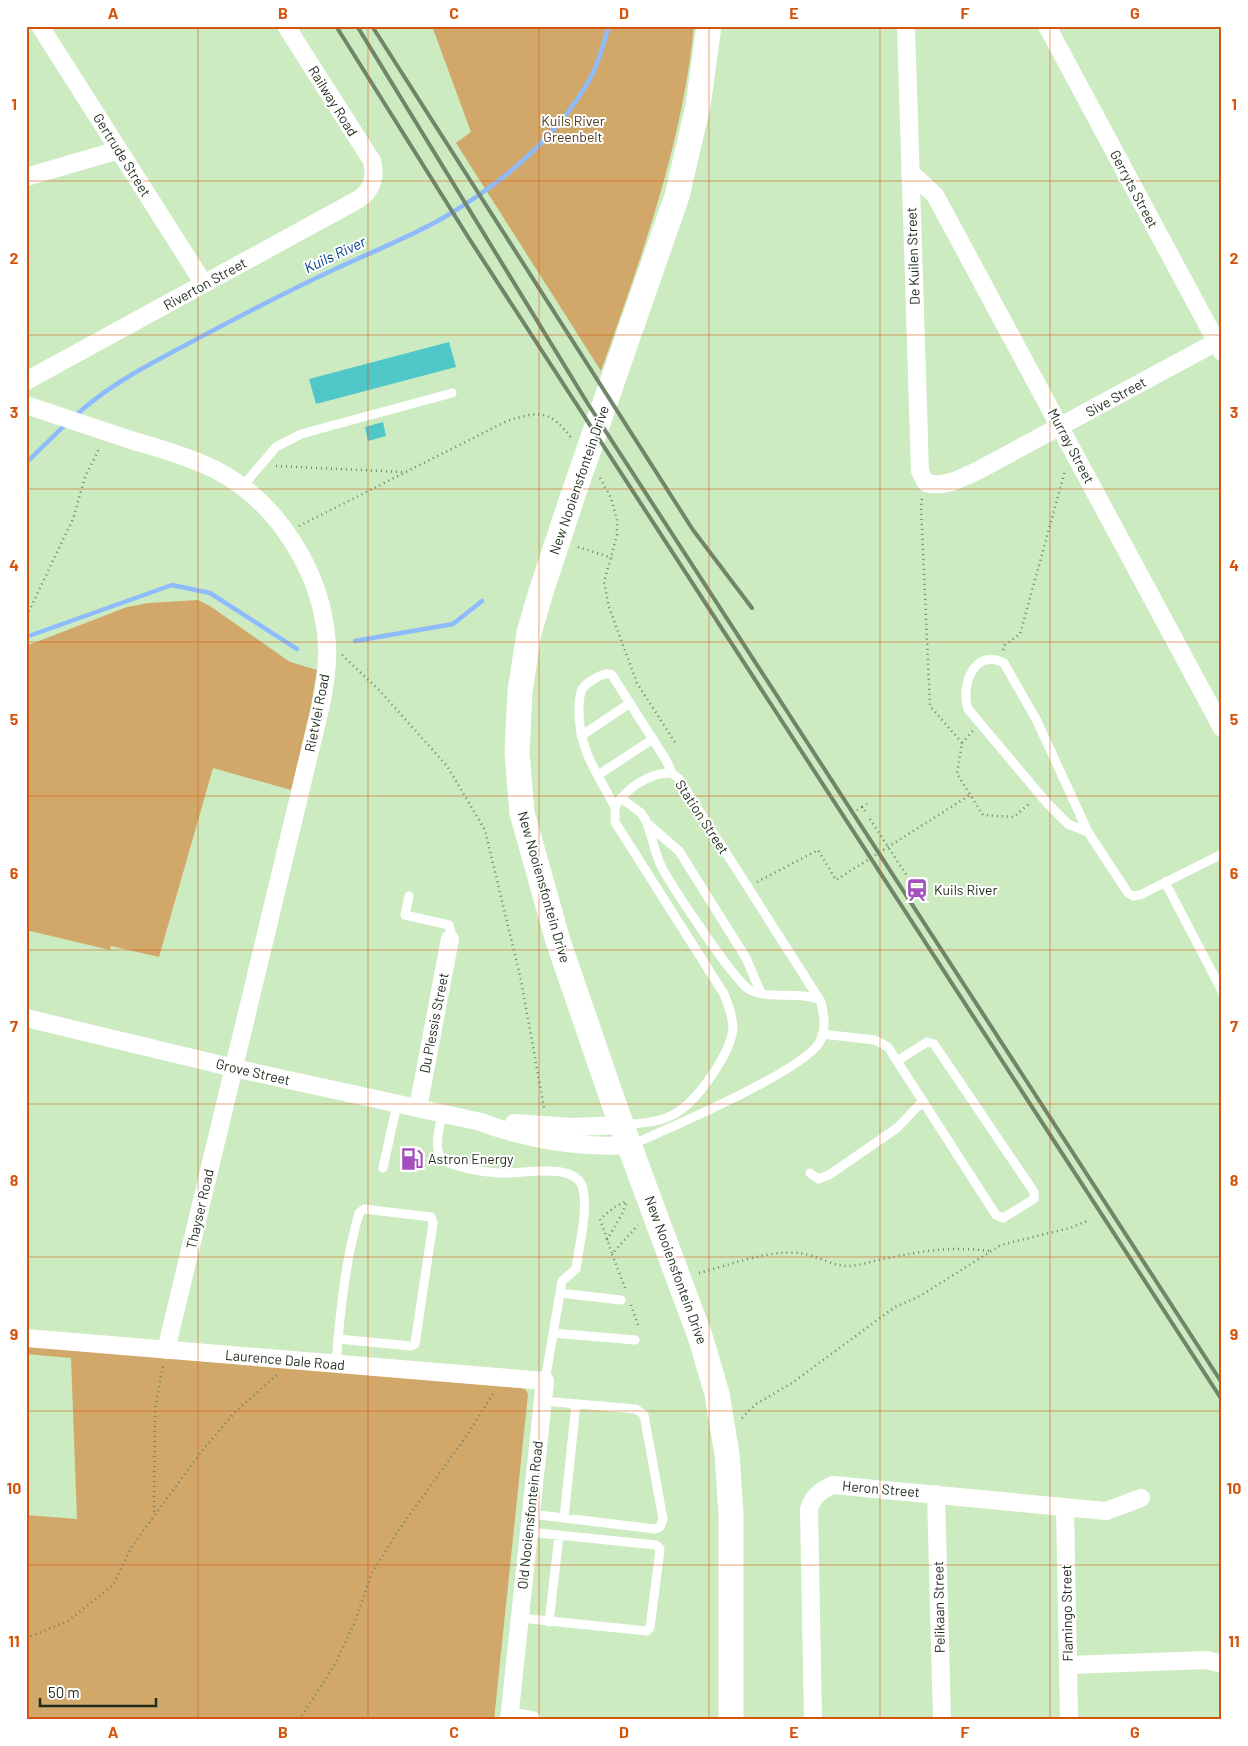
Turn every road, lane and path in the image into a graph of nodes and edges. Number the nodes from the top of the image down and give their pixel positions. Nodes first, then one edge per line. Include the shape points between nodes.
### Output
1 (40, 26) edge
2 (286, 26) edge
3 (709, 26) edge
4 (906, 26) edge
5 (1047, 26) edge
6 (119, 150) junction
7 (910, 172) junction
8 (26, 177) edge
9 (374, 177) joint
10 (204, 284) junction
11 (1220, 344) edge
12 (26, 381) edge
13 (452, 393) dead end
14 (31, 407) edge
15 (1060, 427) junction
16 (101, 436) junction
17 (576, 444) dead end
18 (261, 463) junction
19 (1066, 466) dead end
20 (404, 472) junction
21 (597, 473) dead end
22 (926, 483) joint
23 (242, 487) junction
24 (921, 507) dead end
25 (297, 527) dead end
26 (570, 544) dead end
27 (612, 558) junction
28 (27, 615) edge
29 (26, 636) edge
30 (1005, 645) dead end
31 (338, 652) dead end
32 (630, 704) junction
33 (1222, 728) edge
34 (581, 736) junction
35 (653, 739) junction
36 (676, 744) dead end
37 (672, 773) junction
38 (598, 775) junction
39 (970, 795) junction
40 (621, 798) junction
41 (867, 804) dead end
42 (615, 807) junction
43 (862, 807) junction
44 (1026, 807) dead end
45 (857, 810) dead end
46 (865, 811) dead end
47 (870, 819) dead end
48 (647, 824) junction
49 (1088, 832) junction
50 (888, 847) junction
51 (1222, 854) edge
52 (907, 876) dead end
53 (765, 878) dead end
54 (1165, 882) junction
55 (920, 884) dead end
56 (909, 891) dead end
57 (409, 896) dead end
58 (450, 939) joint
59 (1222, 992) edge
60 (761, 993) junction
61 (818, 999) junction
62 (26, 1018) edge
63 (822, 1034) junction
64 (897, 1061) junction
65 (234, 1068) junction
66 (922, 1101) junction
67 (397, 1104) junction
68 (418, 1108) junction
69 (442, 1114) junction
70 (545, 1115) dead end
71 (627, 1135) junction
72 (383, 1168) dead end
73 (810, 1173) dead end
74 (632, 1194) dead end
75 (627, 1201) junction
76 (642, 1221) dead end
77 (1086, 1221) dead end
78 (607, 1240) junction
79 (991, 1251) junction
80 (612, 1254) junction
81 (696, 1274) dead end
82 (625, 1289) dead end
83 (560, 1293) junction
84 (625, 1299) joint
85 (640, 1331) dead end
86 (553, 1333) junction
87 (26, 1338) edge
88 (338, 1339) junction
89 (635, 1340) dead end
90 (166, 1350) junction
91 (291, 1360) junction
92 (336, 1364) junction
93 (497, 1377) junction
94 (545, 1381) junction
95 (543, 1401) junction
96 (576, 1404) junction
97 (737, 1425) dead end
98 (936, 1494) junction
99 (1142, 1498) dead end
100 (1065, 1507) junction
101 (154, 1514) junction
102 (530, 1514) junction
103 (564, 1518) junction
104 (529, 1532) junction
105 (559, 1536) junction
106 (520, 1618) junction
107 (549, 1622) junction
108 (26, 1638) edge
109 (1222, 1664) edge
110 (1068, 1665) junction
111 (509, 1718) edge
112 (298, 1720) edge
113 (532, 1720) edge
114 (731, 1720) edge
115 (814, 1720) edge
116 (942, 1720) edge
117 (1069, 1720) edge

1 - 6 street, Gertrude Street
2 - 9 street, Railway Road via 372,161
3 - 71 street, New Nooiensfontein Drive via 690,143 676,196 540,594 518,709 518,785 528,839 558,941
4 - 7 street, De Kuilen Street
5 - 11 street, Gerryts Street
6 - 8 street
6 - 10 street, Gertrude Street
7 - 15 street, Murray Street via 935,195
7 - 22 street, De Kuilen Street via 920,471
9 - 10 street, Riverton Street via 369,190 360,199
10 - 12 street, Riverton Street
11 - 15 street, Sive Street
13 - 18 lane via 301,434 276,447
14 - 16 street, Rietvlei Road
15 - 22 street, Sive Street via 955,482 941,485
15 - 33 street, Murray Street
16 - 23 street, Rietvlei Road via 183,456 216,470
16 - 28 path via 73,519
17 - 20 path via 552,417 533,413 506,422
18 - 20 path
18 - 23 lane
19 - 30 path via 1020,634
20 - 25 path
21 - 27 path via 616,511 617,534
23 - 65 street, Rietvlei Road via 279,524 302,558 318,595 327,645 321,705
24 - 39 path via 930,706 962,743 957,774
26 - 27 path
27 - 36 path via 604,582 609,607 637,683
28 - 29 path
31 - 70 path via 379,690 448,766 485,830 521,980
32 - 34 lane
32 - 34 lane via 612,675 604,674 586,684 580,693
32 - 35 lane
34 - 38 lane via 582,745
35 - 37 lane
35 - 38 lane
37 - 40 lane, Station Street via 656,774 632,787
37 - 61 lane, Station Street via 679,779
38 - 42 lane
39 - 44 path via 983,815 1014,816
39 - 50 path
40 - 42 lane, Station Street
40 - 48 lane via 641,813
41 - 43 path
42 - 71 lane via 615,822 724,994 733,1021 731,1040 724,1055 688,1104 676,1113
43 - 45 path
43 - 46 path
47 - 50 path
48 - 60 lane via 679,851 746,958
48 - 60 lane via 662,866 703,931 745,987
49 - 49 lane via 1068,824 1047,803 968,709 965,690 971,672 978,664 993,660 1004,663 1037,721
49 - 54 lane via 1128,893 1140,895
50 - 52 path
50 - 53 path via 836,880 818,850
51 - 54 lane
54 - 59 lane
55 - 56 path
57 - 58 lane via 405,915 449,926
58 - 68 street, Du Plessis Street
60 - 61 lane via 808,995
61 - 63 lane, Station Street via 824,1016
62 - 65 street, Grove Street
63 - 64 lane via 875,1040 888,1047
63 - 71 lane via 812,1052 797,1064 687,1119
64 - 66 lane
64 - 66 lane via 927,1042 934,1044 1034,1192 1034,1199 1003,1218 996,1215
65 - 67 street, Grove Street
65 - 90 street, Thayser Road
66 - 73 lane via 897,1128 829,1175 818,1179
67 - 68 street, Grove Street
67 - 72 lane
68 - 69 street, Grove Street
69 - 71 street, Grove Street via 480,1122 572,1127
69 - 83 lane via 437,1139 441,1160 497,1173 559,1171 574,1176 581,1184 584,1203 576,1269 562,1281
71 - 114 street, New Nooiensfontein Drive via 701,1339 717,1394 727,1454 731,1514
74 - 75 path
75 - 78 path
75 - 78 path via 600,1219
76 - 80 path
77 - 79 path via 1070,1228 1001,1244
78 - 80 path
79 - 81 path via 931,1249 844,1266 816,1257 785,1253
79 - 97 path via 920,1296 895,1307 792,1383 756,1404
80 - 82 path
83 - 84 lane
83 - 86 lane, Old Nooiensfontein Road
84 - 85 path
86 - 89 lane
86 - 94 lane, Old Nooiensfontein Road
87 - 90 street, Laurence Dale Road
88 - 88 lane via 340,1306 360,1213 364,1209 430,1218 433,1223 415,1344
88 - 92 lane
90 - 91 street, Laurence Dale Road
90 - 101 path via 155,1409
91 - 92 street, Laurence Dale Road
91 - 101 path via 235,1412
92 - 93 street, Laurence Dale Road
93 - 94 street, Laurence Dale Road
93 - 112 path via 494,1392 467,1435 372,1573 354,1624 334,1666
94 - 95 street, Old Nooiensfontein Road
95 - 96 lane
95 - 102 street, Old Nooiensfontein Road
96 - 103 lane
96 - 103 lane via 636,1409 644,1415 663,1518 660,1527 655,1529
98 - 100 street, Heron Street
98 - 115 street, Heron Street via 834,1485 822,1491 812,1502 809,1509
98 - 116 street, Pelikaan Street
99 - 100 street, Heron Street via 1112,1511
100 - 110 street, Flamingo Street
101 - 108 path via 132,1546 113,1585 68,1621
102 - 103 lane
102 - 104 street, Old Nooiensfontein Road
104 - 105 lane
104 - 106 street, Old Nooiensfontein Road
105 - 107 lane
105 - 107 lane via 656,1545 660,1549 647,1631
106 - 107 lane
106 - 111 street, Old Nooiensfontein Road
109 - 110 street via 1207,1660
110 - 117 street, Flamingo Street
111 - 113 street

